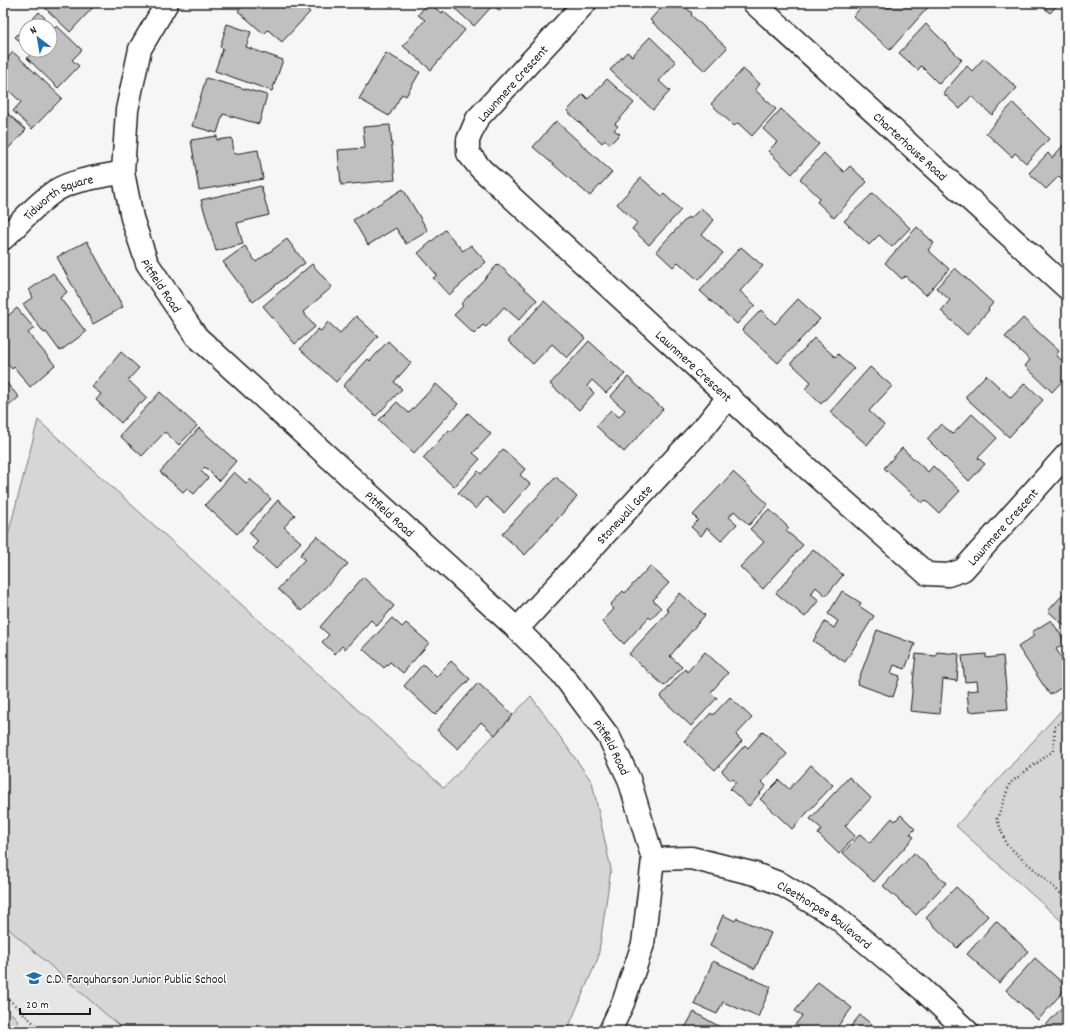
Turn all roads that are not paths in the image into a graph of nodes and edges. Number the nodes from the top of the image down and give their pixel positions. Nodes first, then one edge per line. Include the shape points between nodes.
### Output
1 (167, 3) edge
2 (586, 3) edge
3 (754, 3) edge
4 (124, 172) junction
5 (3, 239) edge
6 (1067, 288) edge
7 (729, 396) junction
8 (1067, 454) edge
9 (517, 629) junction
10 (653, 859) junction
11 (610, 1031) edge
12 (967, 1031) edge

1 - 4 street, Pitfield Road via 140,49 127,110
2 - 7 street, Lawnmere Crescent via 477,119 468,140 468,153 481,169
3 - 6 street, Charterhouse Road
4 - 5 street, Tidworth Square via 56,190
4 - 9 street, Pitfield Road via 132,218 147,263 196,336
7 - 8 street, Lawnmere Crescent via 927,574 948,575 963,570
7 - 9 street, Stonewall Gate via 706,425
9 - 10 street, Pitfield Road via 566,678 609,737 629,779
10 - 11 street, Pitfield Road via 643,944 623,1003
10 - 12 street, Cleethorpes Boulevard via 690,858 755,874 781,884 836,917 922,989

